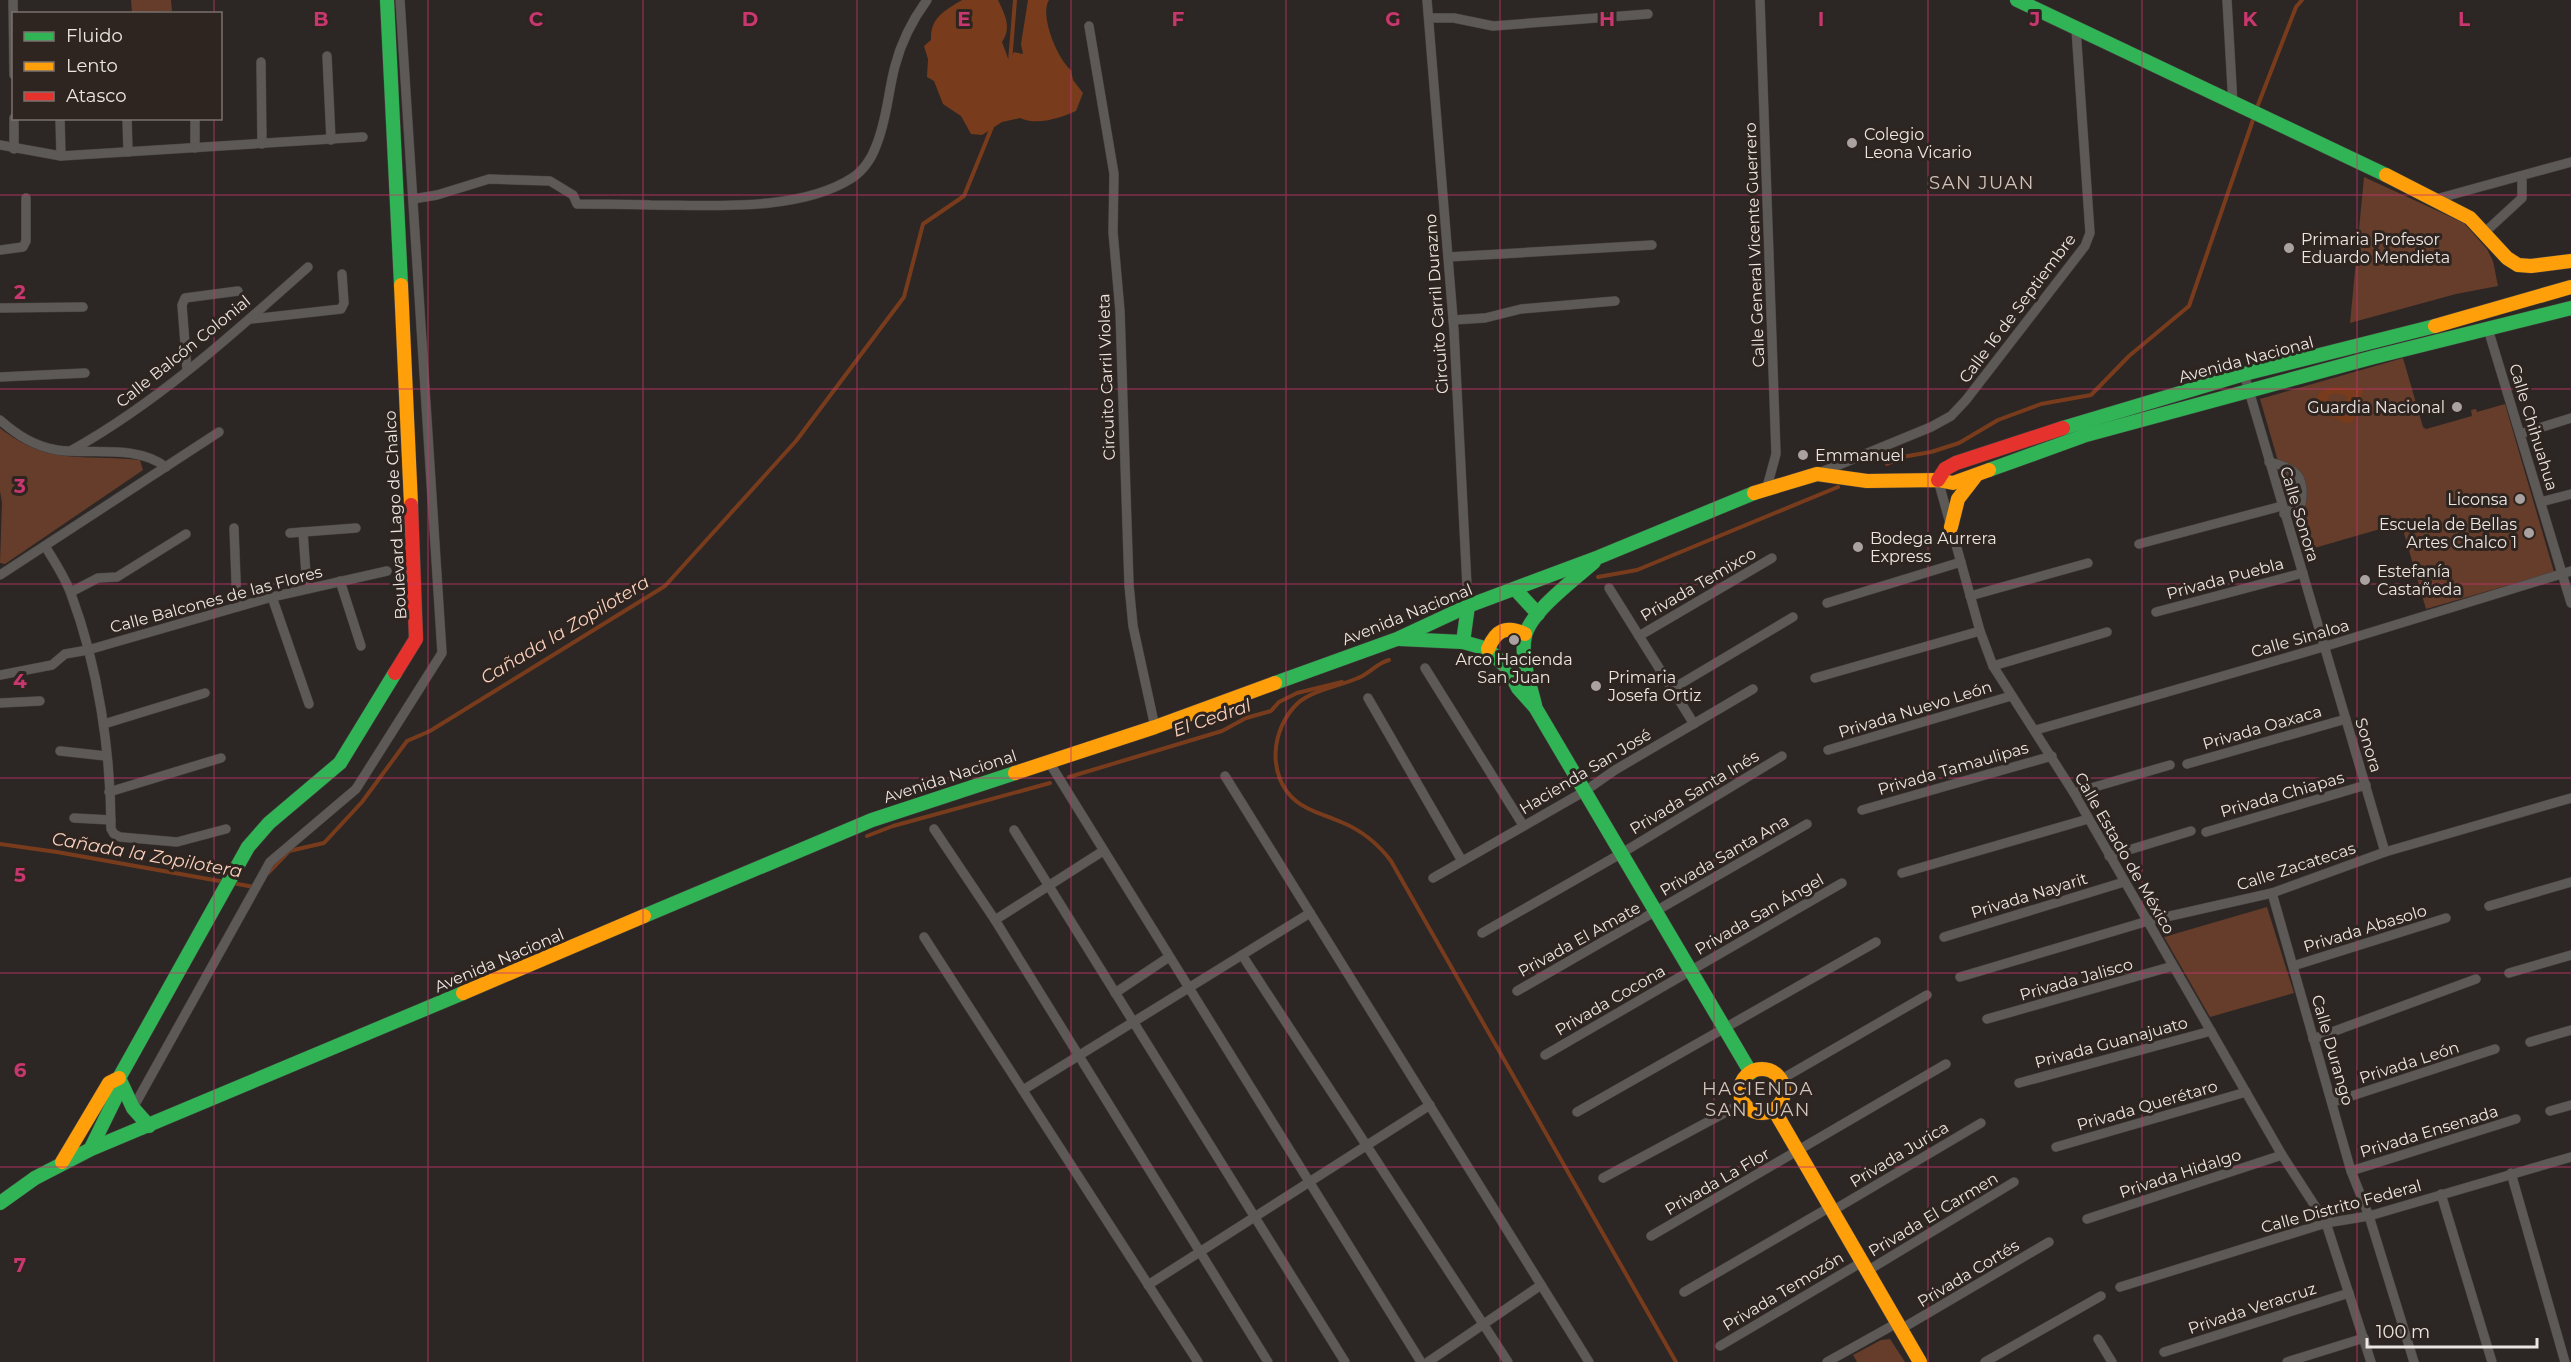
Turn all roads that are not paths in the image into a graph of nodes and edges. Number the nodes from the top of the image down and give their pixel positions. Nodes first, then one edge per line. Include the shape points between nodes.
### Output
1 (387, 0) edge
2 (400, 0) edge
3 (927, 0) edge
4 (1427, 0) edge
5 (1760, 0) edge
6 (2017, 0) edge
7 (2227, 0) edge
8 (1648, 14) dead end
9 (1429, 18) junction
10 (1089, 26) dead end
11 (2076, 28) junction
12 (327, 56) dead end
13 (261, 62) dead end
14 (2234, 105) junction
15 (14, 120) edge
16 (60, 120) edge
17 (127, 120) edge
18 (195, 120) edge
19 (363, 137) dead end
20 (331, 140) junction
21 (262, 144) junction
22 (0, 145) edge
23 (195, 148) junction
24 (14, 149) junction
25 (128, 152) junction
26 (61, 156) junction
27 (2571, 162) edge
28 (2522, 176) junction
29 (26, 198) dead end
30 (413, 199) junction
31 (2436, 200) junction
32 (2484, 233) junction
33 (1652, 245) dead end
34 (0, 250) edge
35 (1448, 257) junction
36 (2571, 261) edge
37 (308, 267) dead end
38 (342, 274) dead end
39 (2571, 287) edge
40 (238, 291) dead end
41 (1615, 301) dead end
42 (83, 307) dead end
43 (0, 308) edge
44 (2571, 308) edge
45 (250, 319) junction
46 (1453, 320) junction
47 (2488, 329) junction
48 (187, 370) junction
49 (85, 373) dead end
50 (2244, 374) junction
51 (0, 376) edge
52 (2248, 391) junction
53 (2571, 418) edge
54 (0, 420) edge
55 (219, 432) dead end
56 (2520, 434) junction
57 (72, 450) junction
58 (2268, 462) junction
59 (166, 467) junction
60 (1980, 472) junction
61 (1817, 474) junction
62 (1938, 480) junction
63 (1767, 487) junction
64 (2571, 494) edge
65 (2541, 502) junction
66 (2283, 510) junction
67 (1951, 527) junction
68 (234, 528) dead end
69 (356, 528) dead end
70 (303, 532) junction
71 (290, 533) dead end
72 (186, 534) dead end
73 (2139, 544) dead end
74 (45, 546) junction
75 (1599, 557) junction
76 (1772, 558) dead end
77 (1961, 562) junction
78 (2088, 563) dead end
79 (387, 571) dead end
80 (2567, 572) edge
81 (2303, 573) junction
82 (0, 575) edge
83 (340, 581) junction
84 (307, 588) junction
85 (1609, 588) dead end
86 (1515, 589) junction
87 (71, 592) junction
88 (1971, 596) junction
89 (272, 597) junction
90 (1827, 603) dead end
91 (2571, 603) edge
92 (1468, 606) junction
93 (237, 607) junction
94 (2156, 612) dead end
95 (1538, 614) junction
96 (1793, 617) dead end
97 (1980, 632) junction
98 (2107, 632) dead end
99 (1525, 634) junction
100 (1639, 636) junction
101 (1397, 639) junction
102 (1463, 642) junction
103 (361, 646) dead end
104 (2323, 647) junction
105 (1488, 649) junction
106 (88, 650) junction
107 (1993, 666) junction
108 (1425, 668) dead end
109 (0, 675) edge
110 (1815, 678) dead end
111 (1672, 689) junction
112 (1753, 689) dead end
113 (205, 693) dead end
114 (2011, 696) junction
115 (1368, 698) dead end
116 (40, 701) dead end
117 (0, 703) edge
118 (309, 704) dead end
119 (1535, 707) junction
120 (2346, 719) junction
121 (104, 724) junction
122 (1694, 724) junction
123 (1155, 728) junction
124 (2036, 730) junction
125 (1828, 750) dead end
126 (60, 751) dead end
127 (106, 756) junction
128 (1782, 756) dead end
129 (2052, 756) junction
130 (221, 758) dead end
131 (1049, 762) junction
132 (2187, 764) dead end
133 (2170, 765) dead end
134 (1225, 776) dead end
135 (2366, 785) junction
136 (1585, 791) junction
137 (109, 792) junction
138 (2074, 793) junction
139 (2571, 798) edge
140 (1862, 810) dead end
141 (74, 818) dead end
142 (2088, 819) junction
143 (111, 820) junction
144 (1807, 824) dead end
145 (1523, 825) junction
146 (226, 829) dead end
147 (934, 829) dead end
148 (1014, 830) dead end
149 (2191, 831) dead end
150 (2206, 832) dead end
151 (1103, 851) junction
152 (2385, 852) junction
153 (1622, 853) junction
154 (2109, 856) junction
155 (1462, 861) junction
156 (1902, 873) dead end
157 (1433, 878) dead end
158 (2124, 882) junction
159 (2571, 882) edge
160 (1842, 883) dead end
161 (1049, 886) junction
162 (2272, 893) junction
163 (2489, 906) dead end
164 (1656, 912) junction
165 (1310, 913) junction
166 (2446, 918) dead end
167 (995, 920) junction
168 (2148, 921) junction
169 (1482, 933) dead end
170 (924, 937) dead end
171 (1944, 937) dead end
172 (1876, 942) dead end
173 (1242, 955) junction
174 (2571, 955) edge
175 (1169, 957) junction
176 (2173, 966) junction
177 (2293, 966) junction
178 (1691, 971) junction
179 (2509, 973) dead end
180 (1960, 977) dead end
181 (2476, 979) dead end
182 (1188, 988) junction
183 (1517, 991) dead end
184 (1115, 993) junction
185 (1927, 995) dead end
186 (1987, 1019) dead end
187 (1133, 1022) junction
188 (1724, 1028) junction
189 (2571, 1030) edge
190 (2211, 1031) junction
191 (2313, 1039) junction
192 (2530, 1042) dead end
193 (2495, 1050) dead end
194 (1079, 1055) junction
195 (1545, 1055) dead end
196 (1946, 1064) dead end
197 (1750, 1073) junction
198 (119, 1078) junction
199 (1780, 1080) junction
200 (2019, 1083) dead end
201 (1023, 1090) junction
202 (2246, 1092) junction
203 (1743, 1102) junction
204 (2333, 1102) junction
205 (2571, 1105) edge
206 (1430, 1106) junction
207 (133, 1108) junction
208 (1774, 1110) junction
209 (2550, 1111) dead end
210 (1576, 1112) dead end
211 (2516, 1119) dead end
212 (1981, 1122) dead end
213 (149, 1126) junction
214 (1367, 1146) junction
215 (2056, 1147) dead end
216 (91, 1148) junction
217 (1798, 1152) junction
218 (2282, 1155) junction
219 (2571, 1157) edge
220 (60, 1163) junction
221 (2351, 1171) junction
222 (2511, 1173) junction
223 (1603, 1178) dead end
224 (1309, 1182) junction
225 (2014, 1182) dead end
226 (2441, 1194) junction
227 (0, 1203) edge
228 (1831, 1209) junction
229 (2369, 1216) junction
230 (1255, 1217) junction
231 (2087, 1219) dead end
232 (2326, 1223) junction
233 (1651, 1236) dead end
234 (2049, 1242) dead end
235 (1200, 1252) junction
236 (1865, 1267) junction
237 (1148, 1285) junction
238 (1541, 1285) junction
239 (2120, 1287) dead end
240 (1684, 1292) dead end
241 (2349, 1293) junction
242 (2101, 1296) dead end
243 (1484, 1324) junction
244 (1899, 1326) junction
245 (2364, 1338) junction
246 (2098, 1339) dead end
247 (1720, 1346) dead end
248 (2164, 1352) dead end
249 (1198, 1362) edge
250 (1268, 1362) edge
251 (1345, 1362) edge
252 (1420, 1362) edge
253 (1428, 1362) edge
254 (1508, 1362) edge
255 (1589, 1362) edge
256 (1827, 1362) edge
257 (1920, 1362) edge
258 (1985, 1362) edge
259 (2112, 1362) edge
260 (2287, 1362) edge
261 (2371, 1362) edge
262 (2414, 1362) edge
263 (2492, 1362) edge
264 (2565, 1362) edge

1 - 198 main road, Boulevard Lago de Chalco via 416,639 340,763 269,823 248,847
2 - 30 street
3 - 30 street via 895,65 888,108 876,146 855,177 835,188 786,200 716,207 577,204 573,195 550,181 489,180
4 - 9 street, Circuito Carril Durazno
5 - 63 street, Calle General Vicente Guerrero via 1776,454
6 - 11 main road
7 - 14 street
8 - 9 street via 1493,26 1454,18
9 - 35 street, Circuito Carril Durazno
10 - 123 street, Circuito Carril Violeta via 1114,174 1113,232 1133,626
11 - 14 main road
11 - 61 street, Calle 16 de Septiembre via 2090,233 2085,246 1951,416
12 - 20 street
13 - 21 street
14 - 31 main road
15 - 24 street
16 - 26 street
17 - 25 street
18 - 23 street
19 - 20 street
20 - 21 street
21 - 23 street
22 - 24 street
23 - 25 street
24 - 26 street
25 - 26 street
27 - 28 street
28 - 31 street
28 - 32 street via 2522,198
29 - 34 street via 23,247
30 - 207 street via 442,653 356,789 270,862
31 - 32 main road via 2470,218
32 - 36 main road via 2518,265
33 - 35 street
35 - 46 street, Circuito Carril Durazno
37 - 45 street, Calle Balcón Colonial
38 - 45 street via 341,309
39 - 50 main road, Avenida Nacional via 2381,341
40 - 48 street via 185,298 182,305
41 - 46 street via 1521,309 1485,318
42 - 43 street
44 - 47 main road, Avenida Nacional
45 - 48 street, Calle Balcón Colonial
46 - 92 street, Circuito Carril Durazno
47 - 52 main road, Avenida Nacional
47 - 56 street, Calle Chihuahua
48 - 57 street, Calle Balcón Colonial via 110,429
49 - 51 street
50 - 52 street, Calle Sonora
50 - 62 main road, Avenida Nacional via 1956,463 1945,469
52 - 58 street, Calle Sonora
52 - 60 main road, Avenida Nacional via 2086,435
53 - 56 street
54 - 57 street via 25,440
55 - 59 street
56 - 65 street, Calle Chihuahua
57 - 59 street via 141,455
58 - 66 street, Calle Sonora
58 - 66 street via 2286,466 2301,481 2301,504
59 - 74 street
60 - 62 main road, Avenida Nacional via 1953,483
60 - 67 main road via 1966,485 1954,506
61 - 62 main road, Avenida Nacional via 1867,481
61 - 63 main road, Avenida Nacional
62 - 67 street, Calle Estado de México
63 - 75 main road, Avenida Nacional
64 - 65 street
65 - 80 street, Calle Chihuahua
66 - 73 street
66 - 81 street, Calle Sonora
67 - 77 street, Calle Estado de México
68 - 93 street
69 - 70 street
70 - 71 street
70 - 84 street
72 - 87 street via 117,577 98,579
74 - 82 street
74 - 87 street
75 - 86 main road, Avenida Nacional
75 - 95 main road
76 - 100 street, Privada Temixco
77 - 88 street, Calle Estado de México
77 - 90 street
78 - 88 street
79 - 83 street, Calle Balcones de las Flores
80 - 91 street, Calle Chihuahua
80 - 104 street, Calle Sinaloa
81 - 94 street, Privada Puebla
81 - 104 street, Calle Sonora
83 - 84 street, Calle Balcones de las Flores
83 - 103 street
84 - 89 street, Calle Balcones de las Flores
85 - 100 street
86 - 92 main road, Avenida Nacional
86 - 95 main road
87 - 106 street
88 - 97 street, Calle Estado de México
89 - 93 street, Calle Balcones de las Flores
89 - 118 street
92 - 101 main road, Avenida Nacional
92 - 102 main road
93 - 106 street, Calle Balcones de las Flores
95 - 99 main road
96 - 111 street
97 - 107 street, Calle Estado de México
97 - 110 street
98 - 107 street
99 - 105 main road via 1504,628 1494,634
99 - 119 main road via 1524,663
100 - 111 street
101 - 102 main road
101 - 123 main road, Avenida Nacional
102 - 105 main road
104 - 120 street, Sonora
104 - 124 street, Calle Sinaloa
105 - 119 main road
106 - 109 street, Calle Balcones de las Flores via 65,654 52,665
106 - 121 street
107 - 114 street, Calle Estado de México
108 - 145 street
111 - 122 street
112 - 122 street, Hacienda San José
113 - 121 street
114 - 124 street, Calle Estado de México
114 - 125 street, Privada Nuevo León
115 - 155 street
116 - 117 street
119 - 136 main road
120 - 132 street, Privada Oaxaca
120 - 135 street, Sonora
121 - 127 street
122 - 136 street, Hacienda San José
123 - 131 main road, Avenida Nacional
124 - 129 street, Calle Estado de México
126 - 127 street
127 - 137 street
128 - 153 street, Privada Santa Inés
129 - 138 street, Calle Estado de México
129 - 140 street, Privada Tamaulipas
130 - 137 street
131 - 151 street
131 - 213 main road, Avenida Nacional via 872,820
133 - 138 street
134 - 165 street
135 - 150 street, Privada Chiapas
135 - 152 street, Sonora
136 - 145 street, Hacienda San José
136 - 153 main road
137 - 143 street
138 - 142 street, Calle Estado de México
139 - 152 street, Calle Zacatecas
141 - 143 street
142 - 154 street, Calle Estado de México
142 - 156 street
143 - 146 street via 111,829 120,837 177,842
144 - 164 street, Privada Santa Ana
145 - 155 street, Hacienda San José
147 - 167 street
148 - 161 street
149 - 154 street
151 - 161 street
151 - 175 street
152 - 162 street, Calle Zacatecas
153 - 164 main road
153 - 169 street, Privada Santa Inés
154 - 158 street, Calle Estado de México
155 - 157 street, Hacienda San José
158 - 168 street, Calle Estado de México
158 - 171 street, Privada Nayarit
159 - 163 street
160 - 178 street, Privada San Ángel
161 - 167 street
161 - 184 street
162 - 168 street, Calle Zacatecas
162 - 177 street, Calle Durango
164 - 178 main road
164 - 183 street, Privada El Amate
165 - 173 street
165 - 206 street
166 - 177 street, Privada Abasolo
167 - 194 street
168 - 176 street, Calle Estado de México
168 - 180 street, Calle Zacatecas
170 - 201 street
172 - 188 street
173 - 182 street
173 - 214 street
174 - 179 street
175 - 182 street
175 - 184 street
176 - 186 street, Privada Jalisco
176 - 190 street, Calle Estado de México
177 - 191 street, Calle Durango
178 - 188 main road
178 - 195 street, Privada Cocona
181 - 191 street
182 - 187 street
182 - 224 street
184 - 187 street
185 - 199 street
187 - 194 street
187 - 230 street
188 - 197 main road
188 - 210 street
189 - 192 street
190 - 200 street, Privada Guanajuato
190 - 202 street, Calle Estado de México
191 - 204 street, Calle Durango
193 - 204 street, Privada León
194 - 201 street
194 - 235 street
196 - 217 street, Privada La Flor
197 - 199 main road via 1770,1072
197 - 203 main road via 1740,1089
198 - 207 main road
198 - 216 main road, Boulevard Lago de Chalco via 115,1099
198 - 220 main road, Boulevard Lago de Chalco via 109,1083
199 - 208 main road via 1783,1093
201 - 237 street
202 - 215 street, Privada Querétaro
202 - 218 street, Calle Estado de México
203 - 208 main road via 1753,1112
203 - 223 street
204 - 221 street, Calle Durango
205 - 209 street
206 - 214 street
206 - 238 street
207 - 213 main road
208 - 217 main road
211 - 221 street, Privada Ensenada
212 - 228 street, Privada Jurica
213 - 216 main road, Avenida Nacional
214 - 224 street
214 - 243 street
216 - 220 main road, Avenida Nacional
217 - 228 main road
217 - 233 street, Privada La Flor
218 - 231 street, Privada Hidalgo
218 - 232 street, Calle Estado de México
219 - 222 street, Calle Distrito Federal
220 - 227 main road, Avenida Nacional
221 - 229 street, Calle Durango
222 - 226 street, Calle Distrito Federal
222 - 264 street
224 - 230 street
224 - 252 street
225 - 236 street, Privada El Carmen
226 - 229 street, Calle Distrito Federal
226 - 263 street
228 - 236 main road
228 - 240 street, Privada Jurica
229 - 232 street, Calle Distrito Federal
229 - 262 street, Calle Durango
230 - 235 street
230 - 251 street
232 - 239 street, Calle Distrito Federal
232 - 241 street, Calle Estado de México
234 - 244 street, Privada Cortés
235 - 237 street
235 - 250 street
236 - 244 main road
236 - 247 street, Privada Temozón
237 - 249 street
238 - 243 street
238 - 255 street
241 - 245 street, Calle Estado de México
241 - 248 street, Privada Veracruz
242 - 258 street
243 - 253 street
243 - 254 street
244 - 256 street, Privada Cortés
244 - 257 main road
245 - 260 street
245 - 261 street, Calle Estado de México
246 - 259 street

